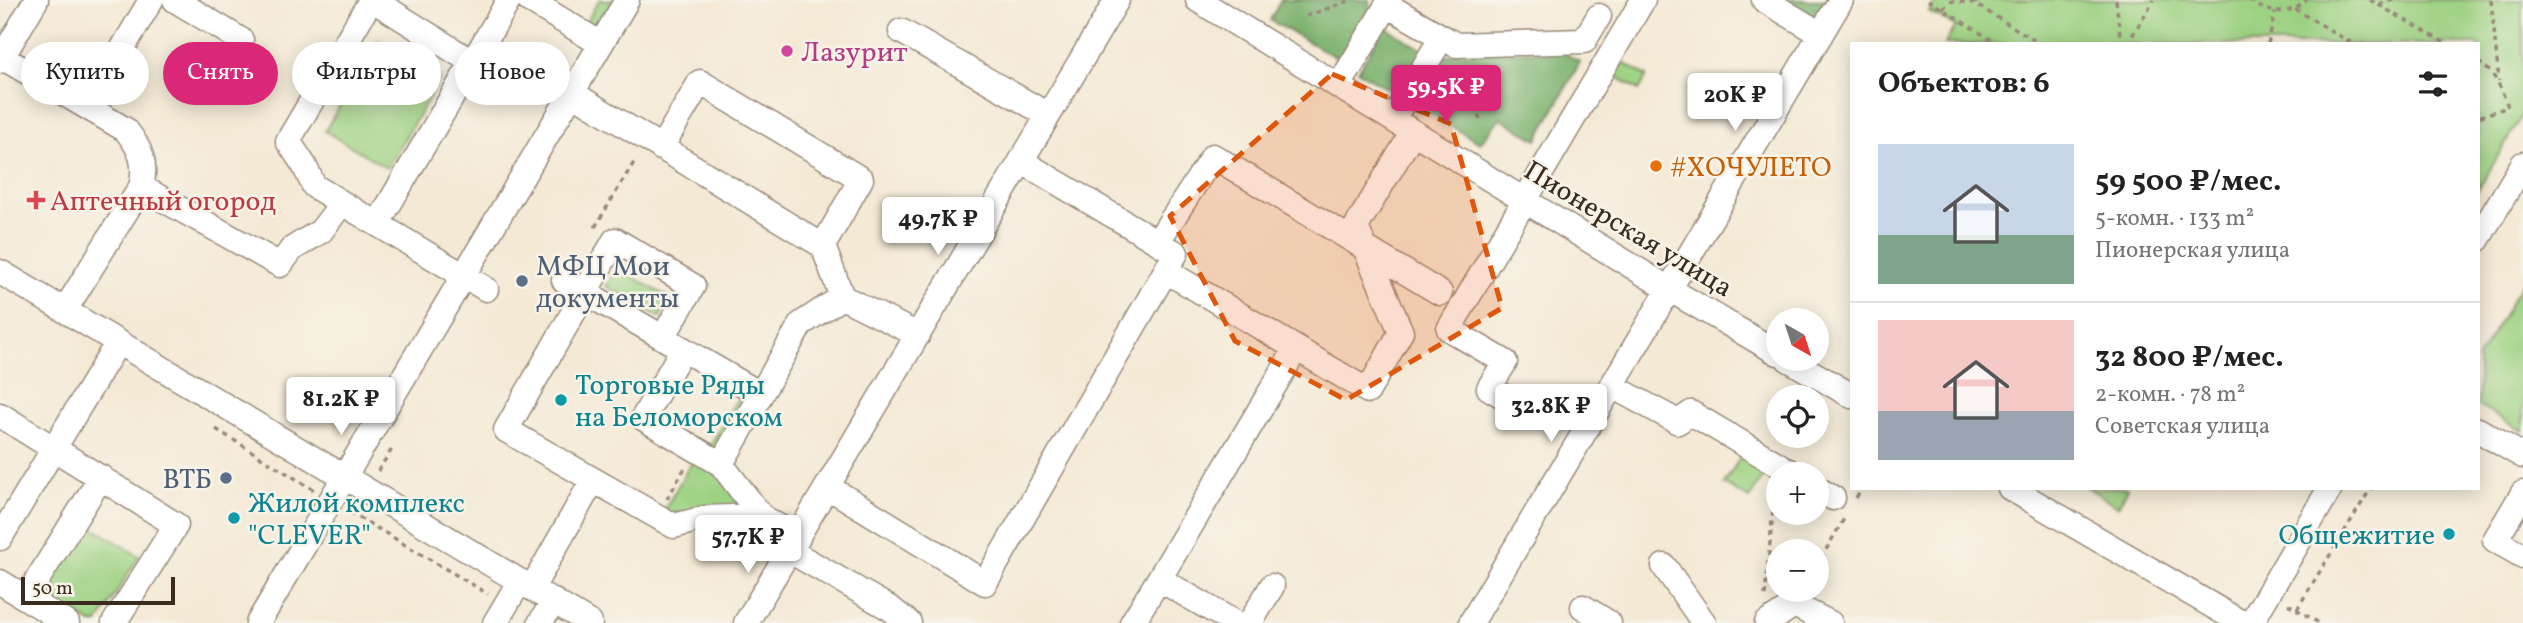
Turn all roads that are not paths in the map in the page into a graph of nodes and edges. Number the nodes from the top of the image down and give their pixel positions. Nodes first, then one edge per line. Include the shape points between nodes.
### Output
1 (36, 0) edge
2 (151, 0) edge
3 (175, 0) edge
4 (372, 0) edge
5 (509, 0) edge
6 (529, 0) edge
7 (627, 0) edge
8 (1116, 0) edge
9 (1198, 0) edge
10 (1643, 0) edge
11 (1764, 0) edge
12 (1841, 0) edge
13 (1599, 16) dead end
14 (901, 31) dead end
15 (1821, 34) junction
16 (241, 40) dead end
17 (1449, 41) junction
18 (126, 42) edge
19 (484, 42) edge
20 (601, 44) junction
21 (455, 51) edge
22 (1, 58) edge
23 (1339, 86) junction
24 (455, 91) edge
25 (572, 93) junction
26 (1048, 115) junction
27 (1403, 126) junction
28 (654, 144) junction
29 (1021, 161) junction
30 (2523, 164) edge
31 (141, 187) junction
32 (1524, 200) junction
33 (342, 203) junction
34 (377, 223) junction
35 (2480, 236) edge
36 (1356, 237) junction
37 (1158, 242) junction
38 (823, 246) junction
39 (1166, 271) junction
40 (0, 272) edge
41 (463, 274) junction
42 (574, 286) junction
43 (486, 289) dead end
44 (1669, 289) junction
45 (1440, 293) dead end
46 (842, 297) junction
47 (65, 310) junction
48 (918, 335) junction
49 (118, 342) junction
50 (673, 343) junction
51 (1766, 346) edge
52 (1296, 349) junction
53 (1809, 371) edge
54 (1612, 386) junction
55 (760, 394) junction
56 (1850, 395) edge
57 (1519, 406) dead end
58 (0, 415) edge
59 (2480, 430) edge
60 (56, 449) junction
61 (2523, 456) edge
62 (1773, 462) edge
63 (721, 464) junction
64 (101, 477) junction
65 (344, 477) junction
66 (593, 480) junction
67 (828, 487) junction
68 (2013, 490) edge
69 (2329, 490) edge
70 (2523, 493) edge
71 (761, 516) junction
72 (0, 538) edge
73 (794, 544) junction
74 (2523, 556) edge
75 (1664, 566) dead end
76 (1158, 579) junction
77 (0, 582) edge
78 (526, 585) junction
79 (1272, 586) dead end
80 (26, 598) junction
81 (554, 601) junction
82 (1583, 607) dead end
83 (501, 614) edge
84 (67, 623) edge
85 (114, 623) edge
86 (258, 623) edge
87 (540, 623) edge
88 (590, 623) edge
89 (746, 623) edge
90 (909, 623) edge
91 (1132, 623) edge
92 (1235, 623) edge
93 (1250, 623) edge
94 (1471, 623) edge
95 (1609, 623) edge
96 (1704, 623) edge
97 (1767, 623) edge
98 (1830, 623) edge
99 (2242, 623) edge
100 (2251, 623) edge

1 - 22 street
2 - 18 street
3 - 16 street
4 - 21 street
4 - 33 street via 288,141 314,186
5 - 19 street
6 - 20 street
7 - 20 street
8 - 26 street
9 - 23 street, Пионерская улица
10 - 32 street
11 - 15 street
12 - 15 street
13 - 17 street via 1584,41
14 - 26 street
15 - 44 street
17 - 23 street via 1387,5
17 - 27 street
20 - 25 street
22 - 31 street via 126,130 145,164
23 - 27 street, Пионерская улица
24 - 34 street
25 - 28 street
25 - 41 street
26 - 29 street
27 - 32 street, Пионерская улица
27 - 36 street
28 - 38 street
28 - 38 street via 700,82 861,179
29 - 37 street
29 - 48 street
30 - 35 street
31 - 33 street via 279,265 292,249 321,230
31 - 47 street
32 - 44 street, Пионерская улица
32 - 57 street via 1448,329 1505,362 1489,388
33 - 34 street
34 - 41 street
36 - 37 street via 1213,156
36 - 45 street
36 - 52 street via 1401,332 1368,391
37 - 39 street via 1176,253
38 - 46 street
39 - 52 street
39 - 67 street via 985,583
40 - 47 street
41 - 43 street
41 - 65 street
42 - 50 street
42 - 50 street via 615,240 693,285
42 - 66 street via 506,430
44 - 51 street, Пионерская улица
44 - 54 street
46 - 48 street
46 - 55 street via 801,324
47 - 49 street
48 - 67 street
49 - 60 street
49 - 65 street
50 - 55 street
50 - 63 street via 643,418
52 - 76 street
53 - 56 street
54 - 62 street via 1678,422 1691,413
54 - 94 street
55 - 63 street
58 - 60 street
59 - 61 street
60 - 64 street
60 - 72 street
63 - 71 street
64 - 80 street
64 - 85 street via 176,525
65 - 78 street
65 - 86 street
66 - 71 street via 674,526 704,518
66 - 78 street
67 - 73 street
68 - 99 street
69 - 100 street
70 - 74 street via 2495,540
71 - 73 street
73 - 89 street
73 - 90 street
75 - 96 street
76 - 91 street
76 - 92 street
77 - 80 street
78 - 81 street
78 - 83 street
79 - 93 street
80 - 84 street
81 - 87 street
81 - 88 street
82 - 95 street
97 - 98 street via 1794,605

